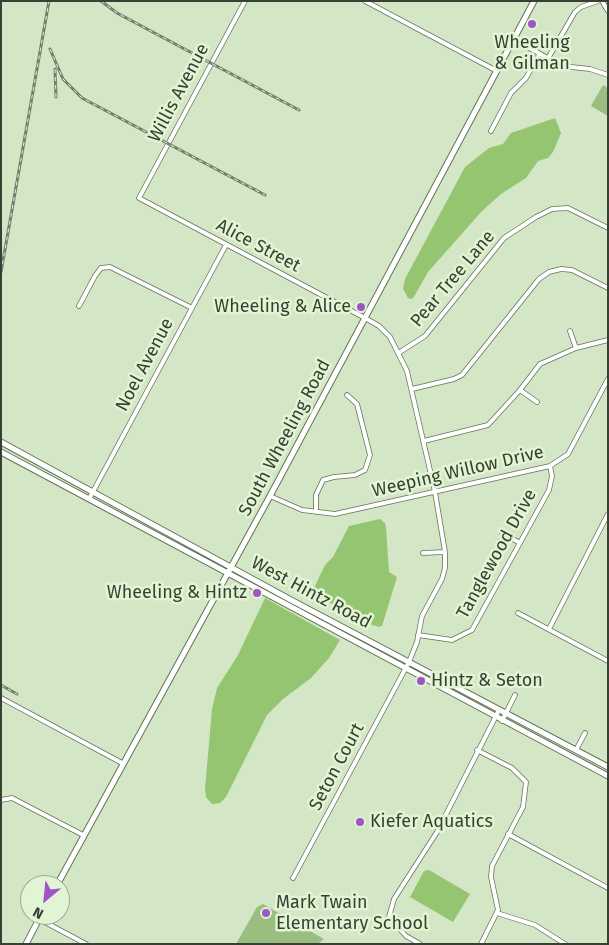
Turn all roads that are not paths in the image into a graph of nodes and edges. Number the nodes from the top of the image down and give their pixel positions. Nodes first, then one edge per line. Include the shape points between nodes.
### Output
1 (245, 1) edge
2 (365, 1) edge
3 (534, 1) edge
4 (598, 1) edge
5 (602, 1) edge
6 (608, 11) edge
7 (513, 39) junction
8 (539, 55) junction
9 (547, 60) junction
10 (496, 71) junction
11 (608, 75) edge
12 (491, 131) dead end
13 (139, 198) joint
14 (608, 228) edge
15 (226, 244) junction
16 (608, 288) edge
17 (79, 306) dead end
18 (192, 308) junction
19 (365, 318) junction
20 (570, 331) dead end
21 (608, 340) edge
22 (576, 348) junction
23 (400, 352) junction
24 (608, 379) edge
25 (412, 389) junction
26 (520, 390) junction
27 (347, 395) dead end
28 (537, 402) dead end
29 (424, 441) junction
30 (1, 442) edge
31 (1, 452) edge
32 (550, 466) junction
33 (93, 492) junction
34 (435, 492) junction
35 (270, 496) junction
36 (89, 499) junction
37 (316, 512) junction
38 (608, 514) edge
39 (502, 533) dead end
40 (520, 543) junction
41 (445, 552) junction
42 (423, 553) dead end
43 (231, 566) junction
44 (227, 573) junction
45 (518, 613) dead end
46 (549, 629) junction
47 (418, 635) junction
48 (608, 661) edge
49 (409, 662) junction
50 (405, 669) junction
51 (515, 696) dead end
52 (1, 698) edge
53 (499, 710) junction
54 (506, 713) junction
55 (495, 717) junction
56 (502, 721) junction
57 (584, 734) dead end
58 (477, 750) junction
59 (576, 750) junction
60 (122, 763) junction
61 (608, 767) edge
62 (608, 776) edge
63 (1, 800) edge
64 (508, 834) junction
65 (83, 835) junction
66 (62, 875) edge
67 (293, 878) dead end
68 (608, 888) edge
69 (497, 913) junction
70 (36, 925) edge
71 (54, 925) edge
72 (563, 943) edge
73 (26, 944) edge
74 (86, 944) edge
75 (420, 944) edge
76 (481, 944) edge

1 - 13 street, Willis Avenue
2 - 10 street
3 - 7 main road, South Wheeling Road
4 - 9 street via 575,12
5 - 6 street
7 - 8 street
7 - 10 main road, South Wheeling Road
8 - 9 street
8 - 12 street via 526,78 511,93
9 - 11 street
10 - 19 main road, South Wheeling Road
13 - 15 street, Alice Street
14 - 23 street, Pear Tree Lane via 568,208 552,208 536,217 504,238 425,336
15 - 18 street, Noel Avenue
15 - 19 street, Alice Street
16 - 25 street via 572,270 549,272 539,279 462,375
17 - 18 street via 101,268 110,267
18 - 33 street, Noel Avenue
19 - 23 street, Alice Street via 379,326
19 - 35 main road, South Wheeling Road
20 - 22 street
21 - 22 street
22 - 26 street via 540,364
23 - 25 street, Alice Street
24 - 32 street, Weeping Willow Drive via 568,454
25 - 29 street, Alice Street
26 - 28 street
26 - 29 street via 488,425
27 - 37 street via 357,404 370,455 365,470 355,475 323,480 316,495
29 - 34 street, Alice Street
30 - 33 main road, West Hintz Road
31 - 36 main road, West Hintz Road
32 - 34 street, Weeping Willow Drive
32 - 40 street, Tanglewood Drive via 550,486
33 - 36 street, Noel Avenue
33 - 43 main road, West Hintz Road
34 - 37 street, Weeping Willow Drive via 335,514
34 - 41 street, Seton Court
35 - 37 street, Weeping Willow Drive via 302,510
35 - 43 main road, South Wheeling Road
36 - 44 main road, West Hintz Road
38 - 46 street
39 - 40 street
40 - 47 street, Tanglewood Drive via 472,630 452,640
41 - 42 street
41 - 47 street, Seton Court via 444,574 422,616
43 - 44 main road, South Wheeling Road
43 - 49 main road, West Hintz Road
44 - 50 main road, West Hintz Road
44 - 60 main road, South Wheeling Road
45 - 46 street
46 - 48 street
47 - 49 street, Seton Court
49 - 50 street, Seton Court
49 - 53 main road, West Hintz Road
50 - 55 main road, West Hintz Road
50 - 67 street, Seton Court
51 - 54 street
52 - 60 street
53 - 54 main road, West Hintz Road
53 - 55 street
54 - 56 street
54 - 59 main road, West Hintz Road
55 - 56 main road, West Hintz Road
55 - 58 street
56 - 62 main road, West Hintz Road
57 - 59 street
58 - 64 street via 512,768 526,782 525,801
58 - 75 street via 437,832 396,894 389,917 406,936
59 - 61 main road, West Hintz Road
60 - 65 main road, South Wheeling Road
63 - 65 street via 12,798
64 - 68 street
64 - 69 street via 490,873 498,903
65 - 66 main road, South Wheeling Road
69 - 72 street via 529,922
69 - 76 street
70 - 73 main road
71 - 74 street

